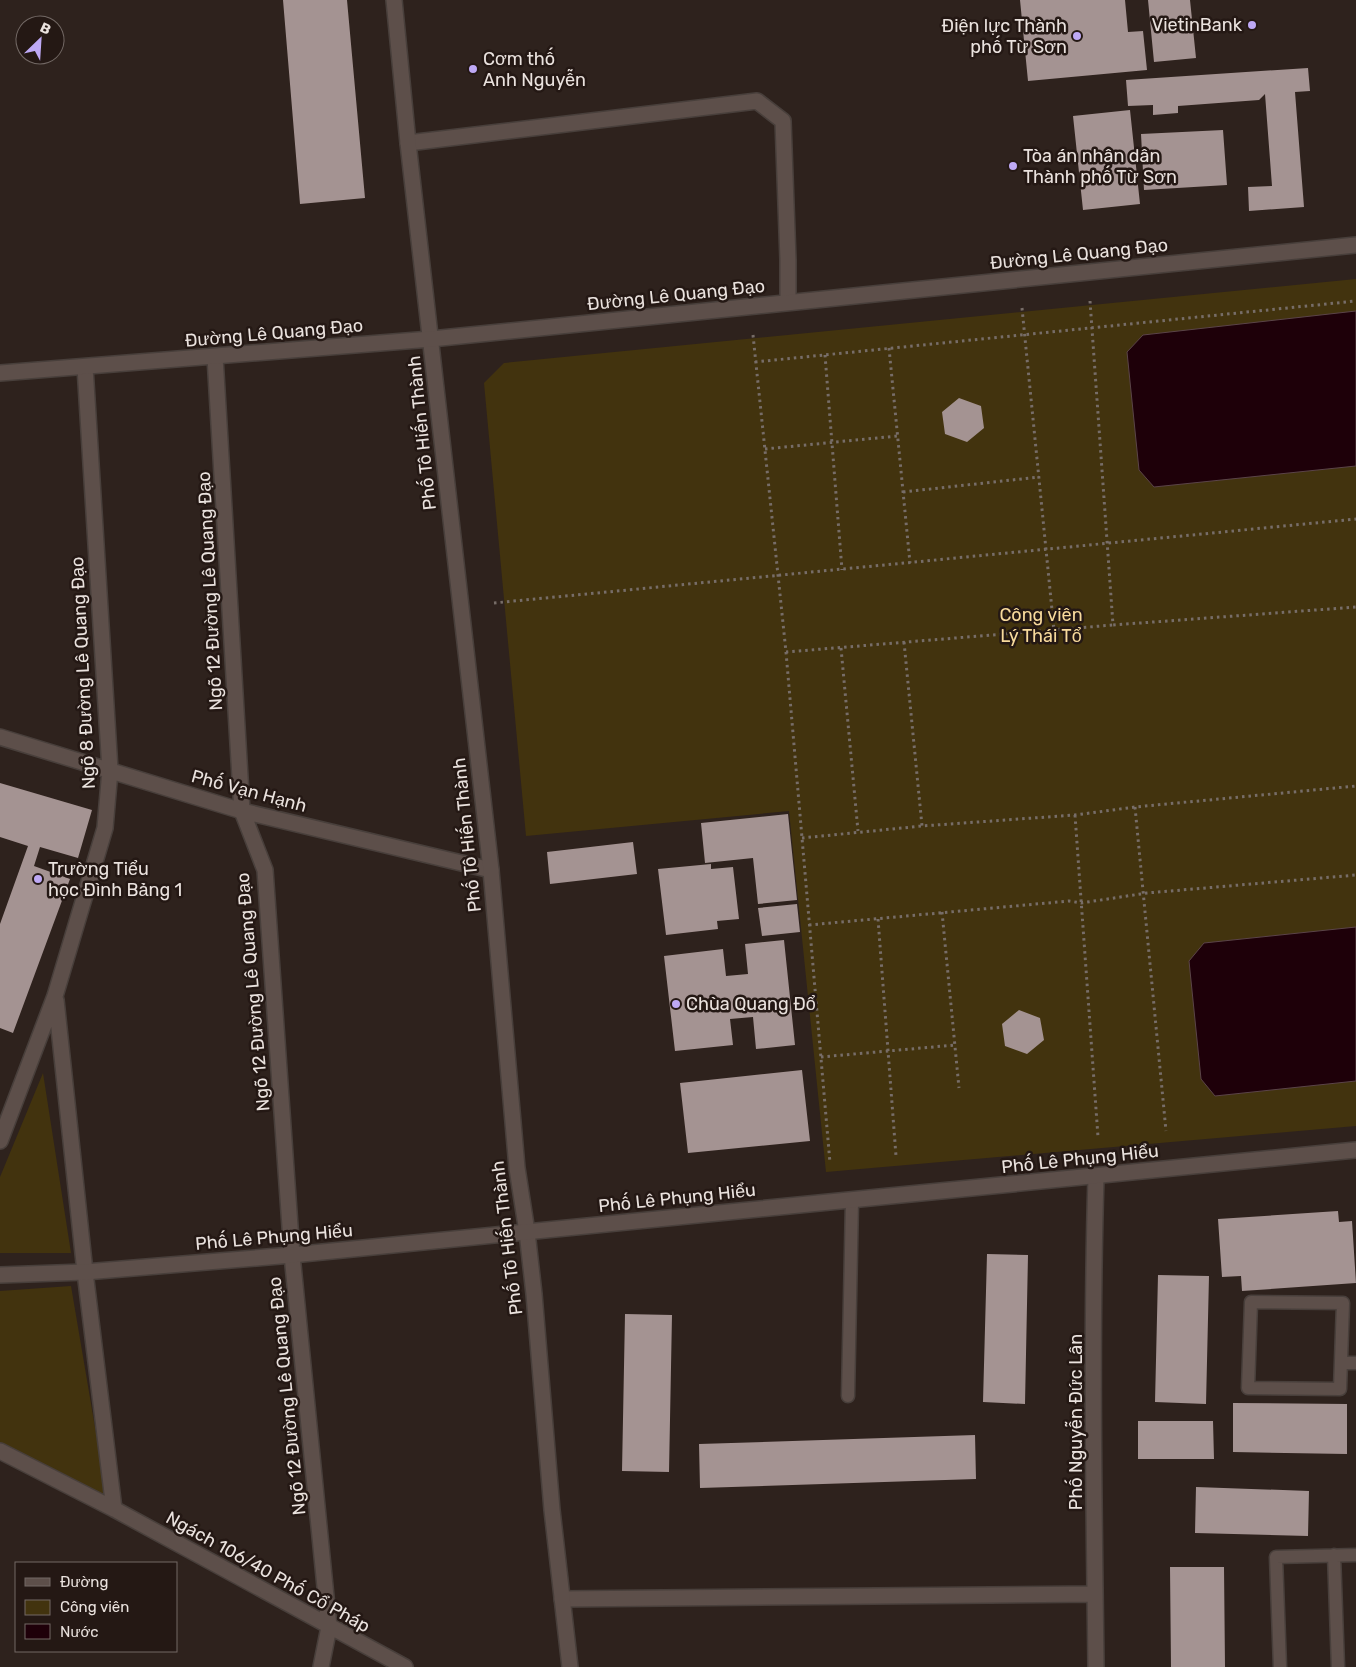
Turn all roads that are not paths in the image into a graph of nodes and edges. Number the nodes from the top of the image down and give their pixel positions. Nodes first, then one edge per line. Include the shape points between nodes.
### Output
1 (394, 0) edge
2 (408, 143) junction
3 (1356, 245) edge
4 (788, 302) junction
5 (431, 339) junction
6 (215, 357) junction
7 (85, 368) junction
8 (0, 374) edge
9 (0, 737) edge
10 (110, 770) junction
11 (242, 811) junction
12 (491, 870) junction
13 (55, 996) junction
14 (0, 1140) edge
15 (1356, 1150) edge
16 (1096, 1176) junction
17 (852, 1201) junction
18 (527, 1232) junction
19 (292, 1255) junction
20 (85, 1272) junction
21 (0, 1275) edge
22 (1342, 1363) junction
23 (1356, 1363) edge
24 (848, 1396) dead end
25 (0, 1451) edge
26 (114, 1509) junction
27 (1334, 1555) junction
28 (1356, 1555) edge
29 (1095, 1594) junction
30 (562, 1599) junction
31 (329, 1627) junction
32 (321, 1667) edge
33 (405, 1667) edge
34 (570, 1667) edge
35 (1096, 1667) edge
36 (1280, 1667) edge
37 (1338, 1667) edge

1 - 2 street, Phố Tô Hiến Thành
2 - 4 street via 757,101 783,121
2 - 5 street, Phố Tô Hiến Thành
3 - 4 street, Đường Lê Quang Đạo
4 - 5 street, Đường Lê Quang Đạo
5 - 6 street, Đường Lê Quang Đạo
5 - 12 street, Phố Tô Hiến Thành
6 - 7 street, Đường Lê Quang Đạo
6 - 11 street, Ngõ 12 Đường Lê Quang Đạo
7 - 8 street, Đường Lê Quang Đạo
7 - 10 street, Ngõ 8 Đường Lê Quang Đạo
9 - 10 street, Phố Vạn Hạnh
10 - 11 street, Phố Vạn Hạnh
10 - 13 street, Ngõ 8 Đường Lê Quang Đạo via 105,828
11 - 12 street, Phố Vạn Hạnh
11 - 19 street, Ngõ 12 Đường Lê Quang Đạo via 265,870
12 - 18 street, Phố Tô Hiến Thành via 517,1168
13 - 14 street, Ngõ 8 Đường Lê Quang Đạo
13 - 20 street
15 - 16 street, Phố Lê Phụng Hiểu
16 - 17 street, Phố Lê Phụng Hiểu
16 - 29 street, Phố Nguyễn Đức Lân
17 - 18 street, Phố Lê Phụng Hiểu
17 - 24 lane
18 - 19 street, Phố Lê Phụng Hiểu
18 - 30 street, Phố Tô Hiến Thành
19 - 20 street, Phố Lê Phụng Hiểu
19 - 31 street, Ngõ 12 Đường Lê Quang Đạo
20 - 21 street, Phố Lê Phụng Hiểu
20 - 26 street
22 - 22 lane via 1344,1303 1252,1302 1248,1388 1340,1389
22 - 23 lane
25 - 26 street, Ngách 106/40 Phố Cổ Pháp
26 - 31 street, Ngách 106/40 Phố Cổ Pháp
27 - 28 lane
27 - 36 lane via 1276,1557
27 - 37 lane
29 - 30 street
29 - 35 street, Phố Nguyễn Đức Lân
30 - 34 street, Phố Tô Hiến Thành
31 - 32 street, Ngõ 12 Đường Lê Quang Đạo
31 - 33 street, Ngách 106/40 Phố Cổ Pháp

